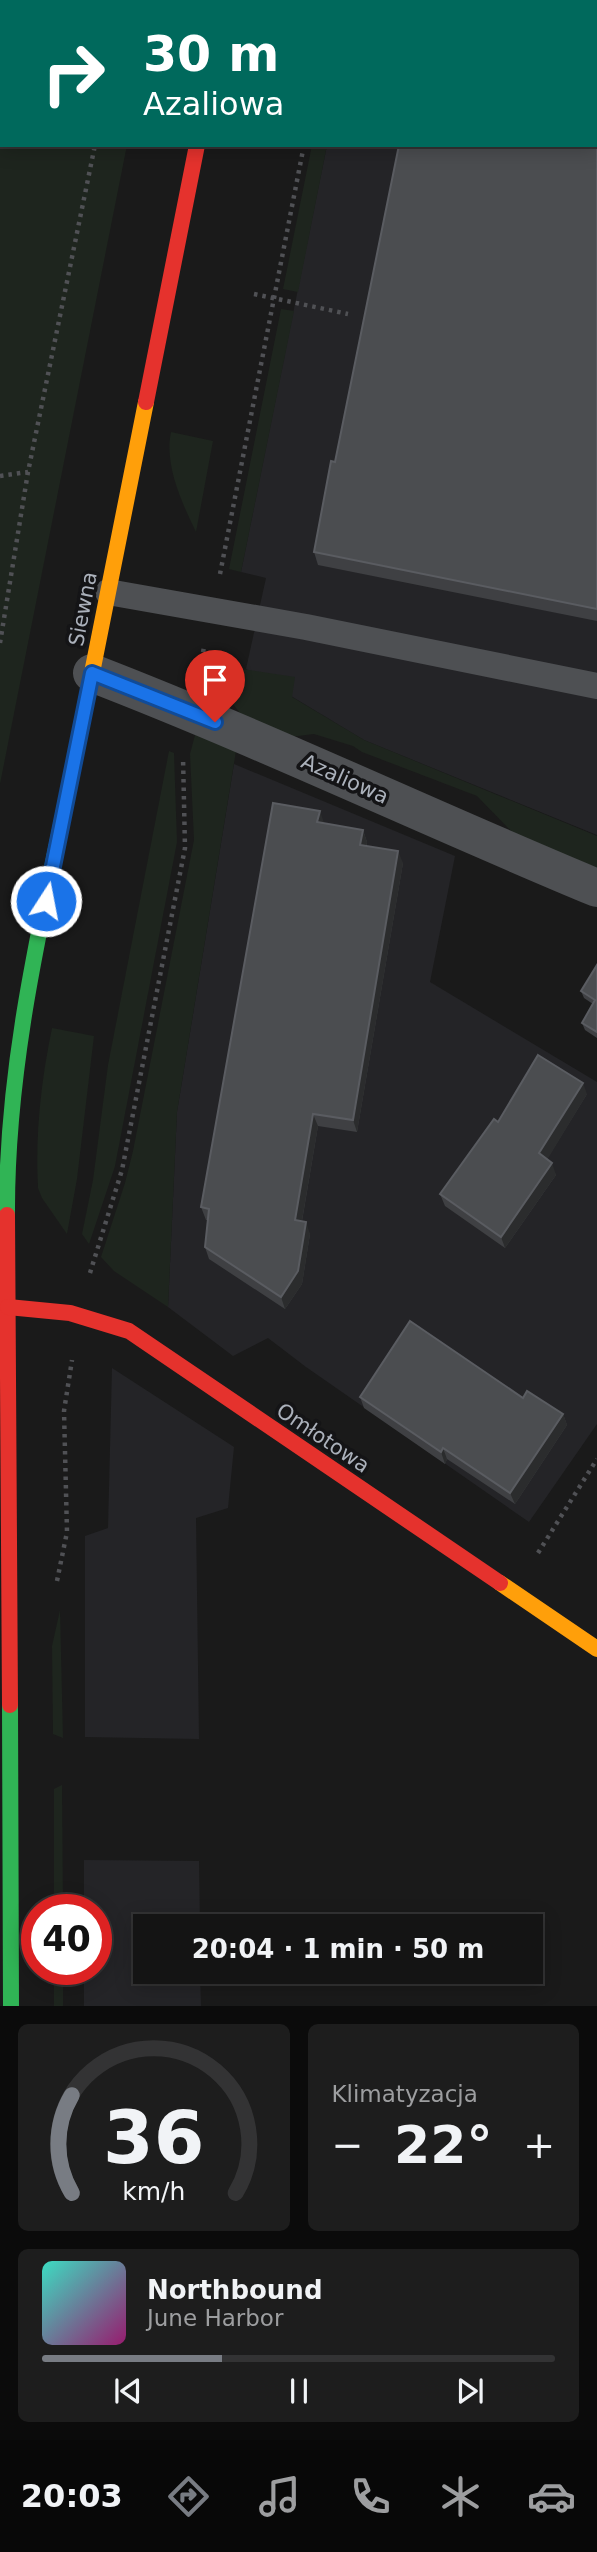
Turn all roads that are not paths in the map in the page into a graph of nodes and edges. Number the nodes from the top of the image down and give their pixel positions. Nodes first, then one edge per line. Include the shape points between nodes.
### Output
1 (197, 147) edge
2 (108, 592) junction
3 (92, 673) junction
4 (597, 686) edge
5 (597, 888) edge
6 (8, 1307) junction
7 (597, 1649) edge
8 (11, 2006) edge

1 - 2 street, Siewna
2 - 3 street, Siewna
2 - 4 lane
3 - 5 street, Azaliowa via 191,711
3 - 6 street, Siewna via 22,1023 12,1095 7,1168
6 - 7 street, Omłotowa via 66,1311 129,1331
6 - 8 street, Siewna

